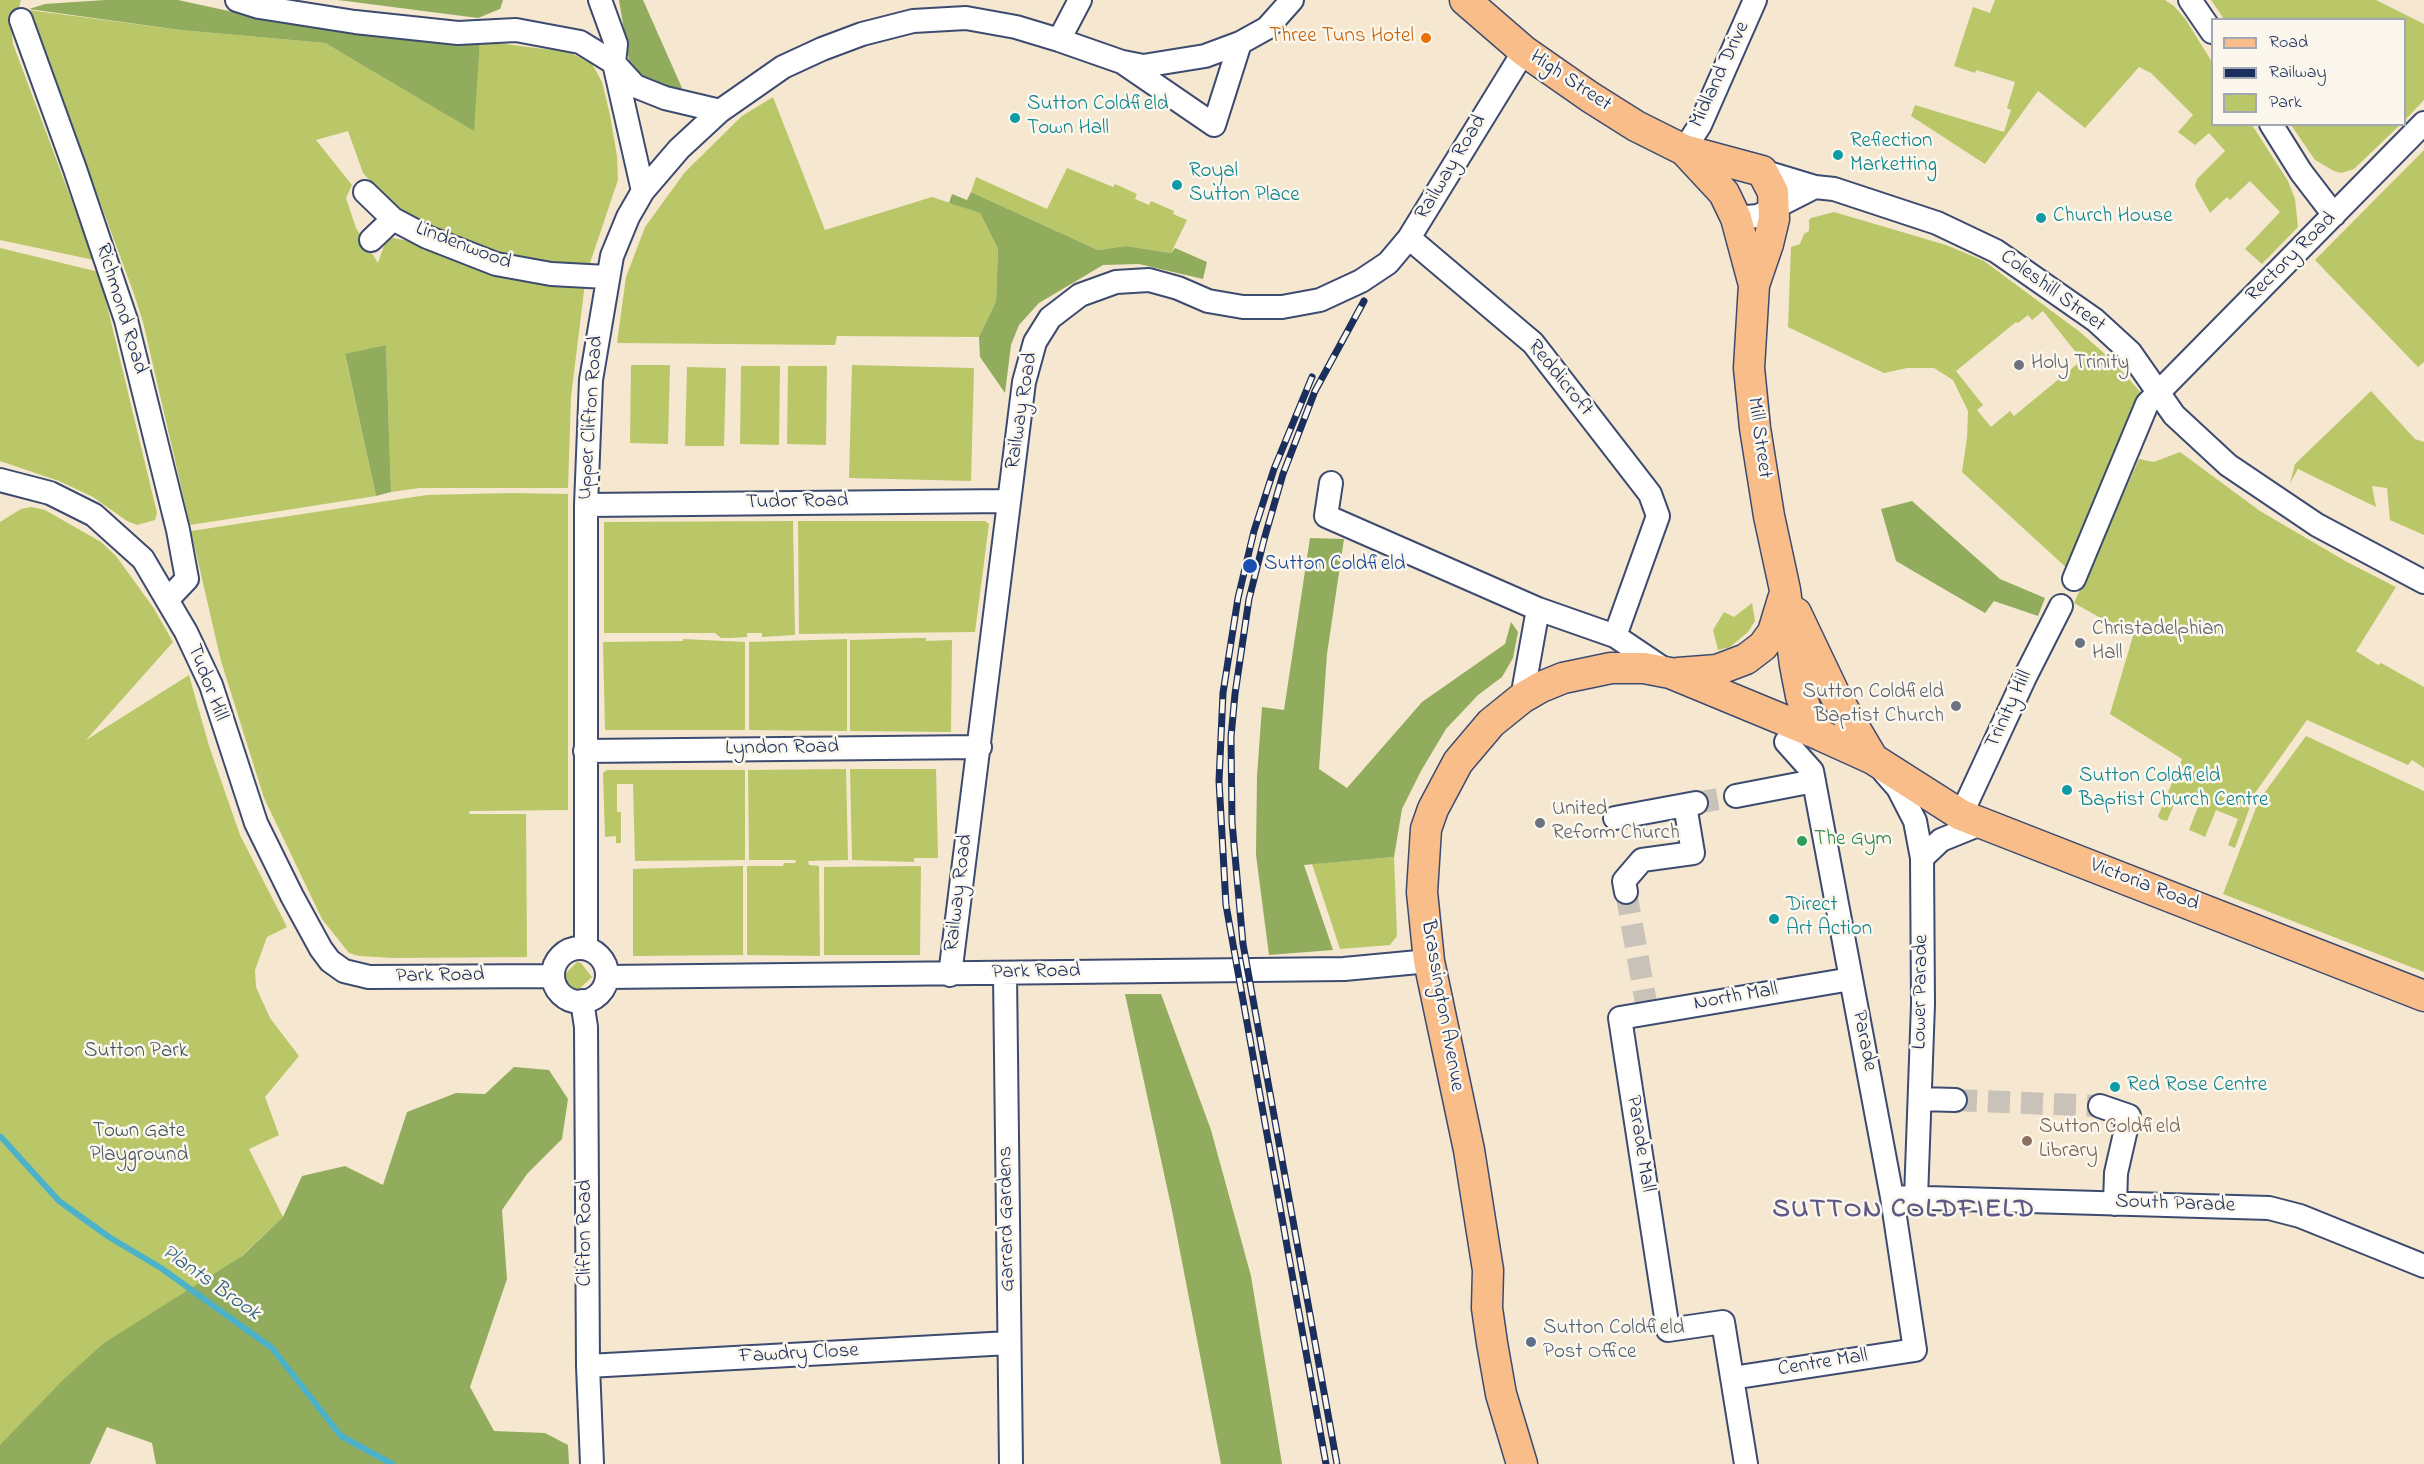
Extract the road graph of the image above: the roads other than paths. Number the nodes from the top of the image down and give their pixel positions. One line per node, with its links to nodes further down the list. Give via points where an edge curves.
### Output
1 (237, 0): 14 (street, via 355,22 458,33 516,30 580,42)
2 (600, 0): 14 (street, via 616,44)
3 (1080, 0): 10 (street)
4 (1292, 0): 11 (street, via 1267,28)
5 (1465, 0): 12 (main road, High Street)
6 (1755, 0): 18 (street, Midland Drive, via 1700,125)
7 (2190, 0): 9 (street)
8 (21, 20): 39 (street, Richmond Road, via 126,320 187,579)
9 (2211, 31)
10 (1059, 40): 13 (street, Upper Clifton Road); 15 (street, Upper Clifton Road, via 966,18 913,21 822,49 783,68)
11 (1240, 43): 13 (street, via 1168,64 1143,66); 13 (street, via 1224,129)
12 (1524, 51): 18 (main road, High Street, via 1636,126); 27 (street, Railway Road)
13 (1122, 62)
14 (614, 63): 15 (street, via 635,86 665,98); 21 (street)
15 (720, 111): 21 (street, Upper Clifton Road, via 679,149)
16 (2424, 123): 25 (street, Rectory Road)
17 (2272, 126): 25 (street)
18 (1684, 150): 19 (main road, High Street); 23 (main road, High Street)
19 (1756, 169): 20 (street, High Street); 23 (street, via 1733,179); 24 (main road, via 1773,192)
20 (1815, 187): 24 (street); 31 (street, Coleshill Street, via 1834,189 1937,223 1996,251 2096,320 2130,352)
21 (643, 191): 29 (street, Upper Clifton Road, via 628,217)
22 (365, 192): 26 (street, Lindenwood)
23 (1730, 206): 24 (street, via 1758,216); 30 (main road, Mill Street)
24 (1775, 208): 30 (main road, Mill Street)
25 (2334, 215): 31 (street, Rectory Road)
26 (393, 219): 28 (street, Lindenwood); 29 (street, Lindenwood, via 496,264 551,274)
27 (1409, 238): 34 (street, Railway Road, via 1388,263 1361,281 1320,300 1282,307 1243,307 1208,301 1149,280 1116,282 1080,295 1050,318 1035,342 1024,382); 42 (street, Reddicroft, via 1533,343 1650,494 1658,516)
28 (371, 240)
29 (607, 277): 35 (street, Upper Clifton Road, via 591,380)
30 (1754, 285): 38 (main road, Mill Street, via 1749,368 1755,428)
31 (2159, 391): 36 (street, via 2147,404); 37 (street, Coleshill Street, via 2175,415 2228,465 2317,525)
32 (0, 480): 39 (street, Tudor Hill, via 50,493 94,515 143,559)
33 (1331, 483): 41 (street, via 1326,516)
34 (1009, 501): 35 (street, Tudor Road); 47 (street, Railway Road)
35 (586, 505): 48 (street, Upper Clifton Road)
36 (2074, 579)
37 (2424, 582)
38 (1785, 590): 43 (main road, Mill Street, via 1773,632 1746,659 1718,670); 45 (main road, Mill Street, via 1801,696); 49 (main road, Mill Street, via 1835,695)
39 (168, 599): 57 (street, Tudor Hill, via 212,685 256,823)
40 (2061, 606): 53 (street, Trinity Hill, via 2025,677)
41 (1538, 609): 42 (street); 44 (street)
42 (1615, 636): 43 (street)
43 (1670, 673): 44 (main road, Brassington Avenue, via 1611,668 1563,678); 45 (main road, Brassington Avenue)
44 (1522, 698): 58 (main road, Brassington Avenue, via 1491,723 1458,762 1433,809 1426,829 1422,892)
45 (1820, 735): 49 (main road, Brassington Avenue)
46 (1786, 742): 50 (street, Parade, via 1812,771)
47 (980, 747): 48 (street, Lyndon Road); 60 (street, Railway Road)
48 (585, 751): 56 (street, Upper Clifton Road)
49 (1873, 759): 53 (main road, Victoria Road); 54 (street, Lower Parade, via 1898,788 1915,821)
50 (1814, 781): 51 (street); 63 (street, Parade)
51 (1736, 796)
52 (1616, 818): 55 (street, via 1691,804 1693,853 1642,860 1624,881)
53 (1972, 819): 54 (street); 64 (main road, Victoria Road)
54 (1922, 858): 67 (street, Lower Parade)
55 (1626, 892)
56 (586, 948): 61 (street, via 562,955); 62 (street, via 603,961)
57 (330, 961): 61 (street, Park Road, via 344,971 369,977)
58 (1429, 961): 59 (street, Park Road, via 1344,969); 80 (main road, Brassington Avenue, via 1471,1162 1488,1270 1487,1308 1501,1394)
59 (1005, 974): 60 (street, Park Road); 74 (street, Garrard Gardens)
60 (950, 975): 62 (street, Park Road)
61 (553, 976): 65 (street, via 556,988 564,996)
62 (606, 977): 65 (street, via 599,994)
63 (1851, 979): 66 (street, North Mall); 70 (street, Parade)
64 (2424, 996)
65 (582, 1001): 76 (street, Clifton Road, via 586,1027)
66 (1620, 1018): 77 (street, Parade Mall, via 1668,1330 1724,1322)
67 (1920, 1100): 68 (street); 71 (street, Lower Parade)
68 (1955, 1100)
69 (2100, 1106): 72 (street, via 2129,1116 2116,1173)
70 (1892, 1197): 71 (street, South Parade); 75 (street, Parade)
71 (1916, 1198): 72 (street, South Parade)
72 (2115, 1204): 73 (street, South Parade, via 2269,1208 2300,1216)
73 (2424, 1266)
74 (1009, 1343): 76 (street, Fawdry Close); 79 (street, Garrard Gardens)
75 (1915, 1350): 77 (street, Centre Mall)
76 (588, 1366): 78 (street, Clifton Road)
77 (1732, 1378): 81 (street)
78 (592, 1464)
79 (1011, 1464)
80 (1522, 1464)
81 (1746, 1464)

